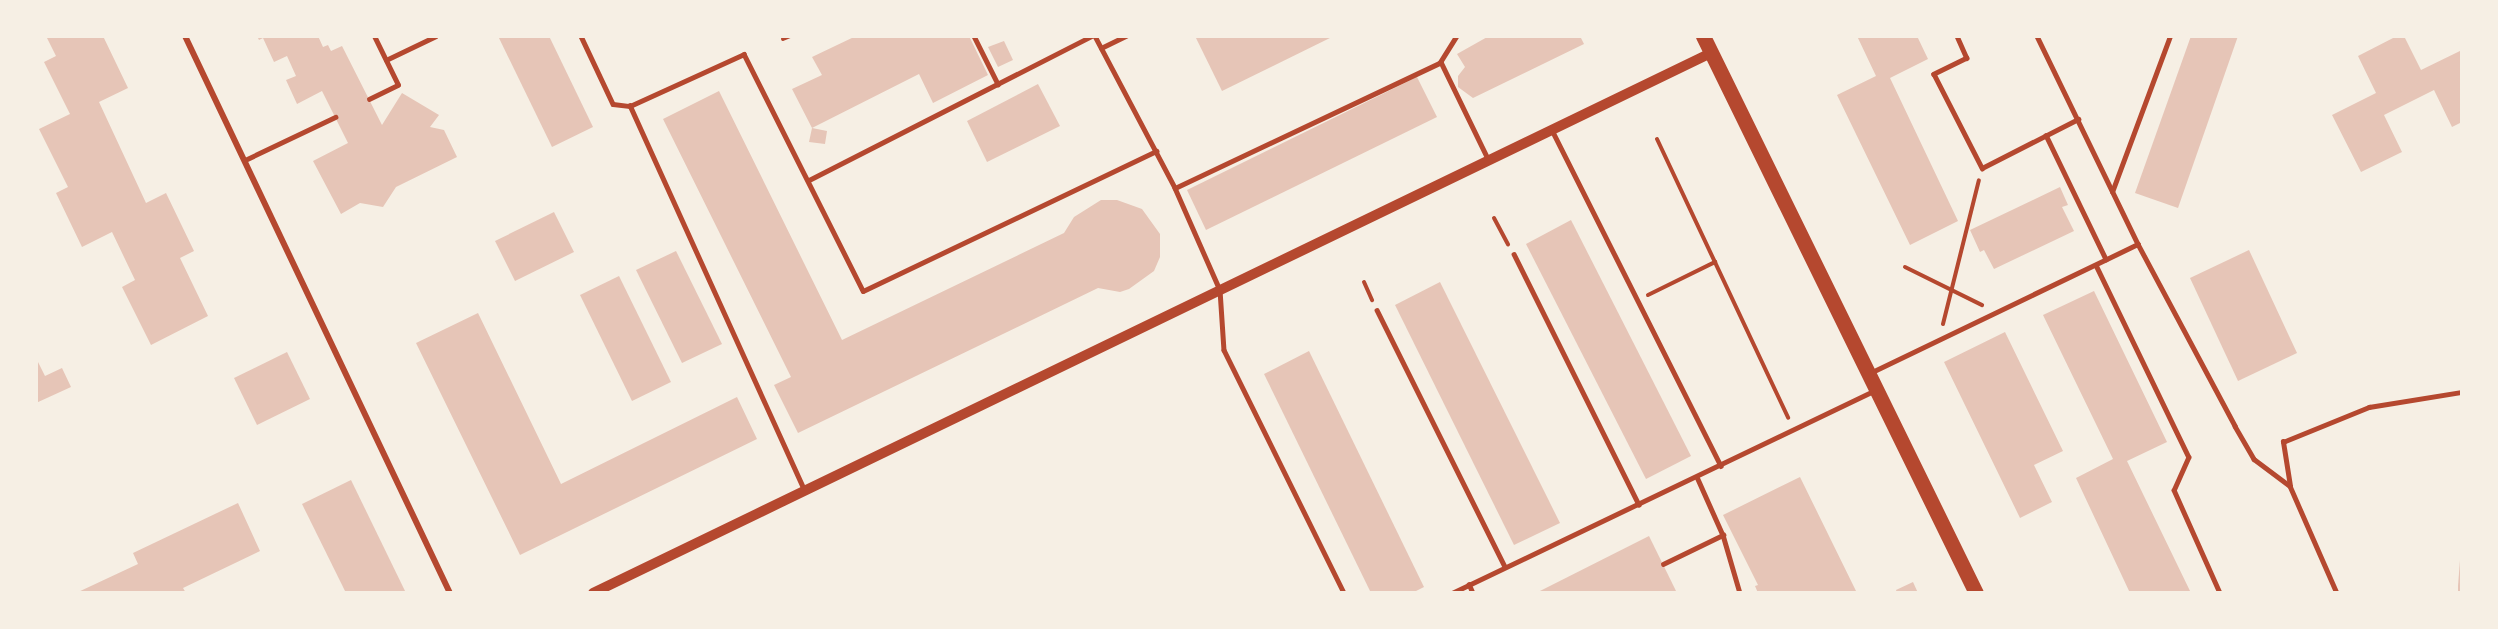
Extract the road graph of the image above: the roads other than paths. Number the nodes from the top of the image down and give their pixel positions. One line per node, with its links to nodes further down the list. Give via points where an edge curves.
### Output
1 (185, 36): 25 (street)
2 (374, 36): 15 (lane)
3 (436, 36): 15 (lane)
4 (581, 36): 19 (lane, via 613,104)
5 (974, 36): 17 (lane)
6 (1094, 36): 13 (lane); 17 (lane)
7 (1126, 36): 13 (lane)
8 (1457, 36): 16 (lane)
9 (1702, 36): 14 (main road)
10 (1957, 36): 23 (lane, via 1967,58 1934,74 1982,168)
11 (2037, 36): 21 (lane)
12 (2170, 36): 29 (lane)
13 (1101, 48): 24 (lane)
14 (1711, 53): 22 (street); 36 (main road)
15 (386, 60): 18 (lane, via 398,85)
16 (1441, 62): 26 (lane); 28 (lane)
17 (998, 84): 27 (lane)
18 (369, 99)
19 (630, 106): 27 (lane, via 744,54); 42 (lane)
20 (335, 117): 25 (lane)
21 (2078, 119): 23 (lane); 29 (lane)
22 (1552, 130): 26 (street); 39 (lane)
23 (2046, 135): 32 (lane)
24 (1156, 151): 27 (lane, via 863,291); 28 (lane)
25 (245, 160): 48 (street)
26 (1489, 160): 34 (street)
27 (809, 180)
28 (1175, 188): 34 (lane)
29 (2112, 192): 30 (lane)
30 (2138, 244): 32 (lane); 41 (lane, via 2254,459)
31 (1514, 254): 43 (lane)
32 (2106, 260): 33 (lane)
33 (2096, 264): 36 (lane); 55 (lane, via 2190,457 2174,489)
34 (1220, 290): 42 (street); 50 (lane, via 1224,350)
35 (1377, 310): 46 (lane)
36 (1870, 373): 37 (main road)
37 (1877, 389): 39 (lane); 54 (main road)
38 (2462, 392): 41 (lane, via 2369,407 2283,442)
39 (1721, 466): 40 (lane)
40 (1697, 477): 43 (lane); 44 (lane)
41 (2290, 486): 56 (lane)
42 (804, 491): 49 (street)
43 (1639, 505): 46 (lane)
44 (1723, 535): 45 (lane); 53 (lane)
45 (1663, 564)
46 (1505, 567): 47 (lane)
47 (1469, 584): 51 (lane); 52 (lane)
48 (450, 593)
49 (593, 593)
50 (1344, 593)
51 (1452, 593)
52 (1473, 593)
53 (1740, 593)
54 (1976, 593)
55 (2220, 593)
56 (2337, 593)

